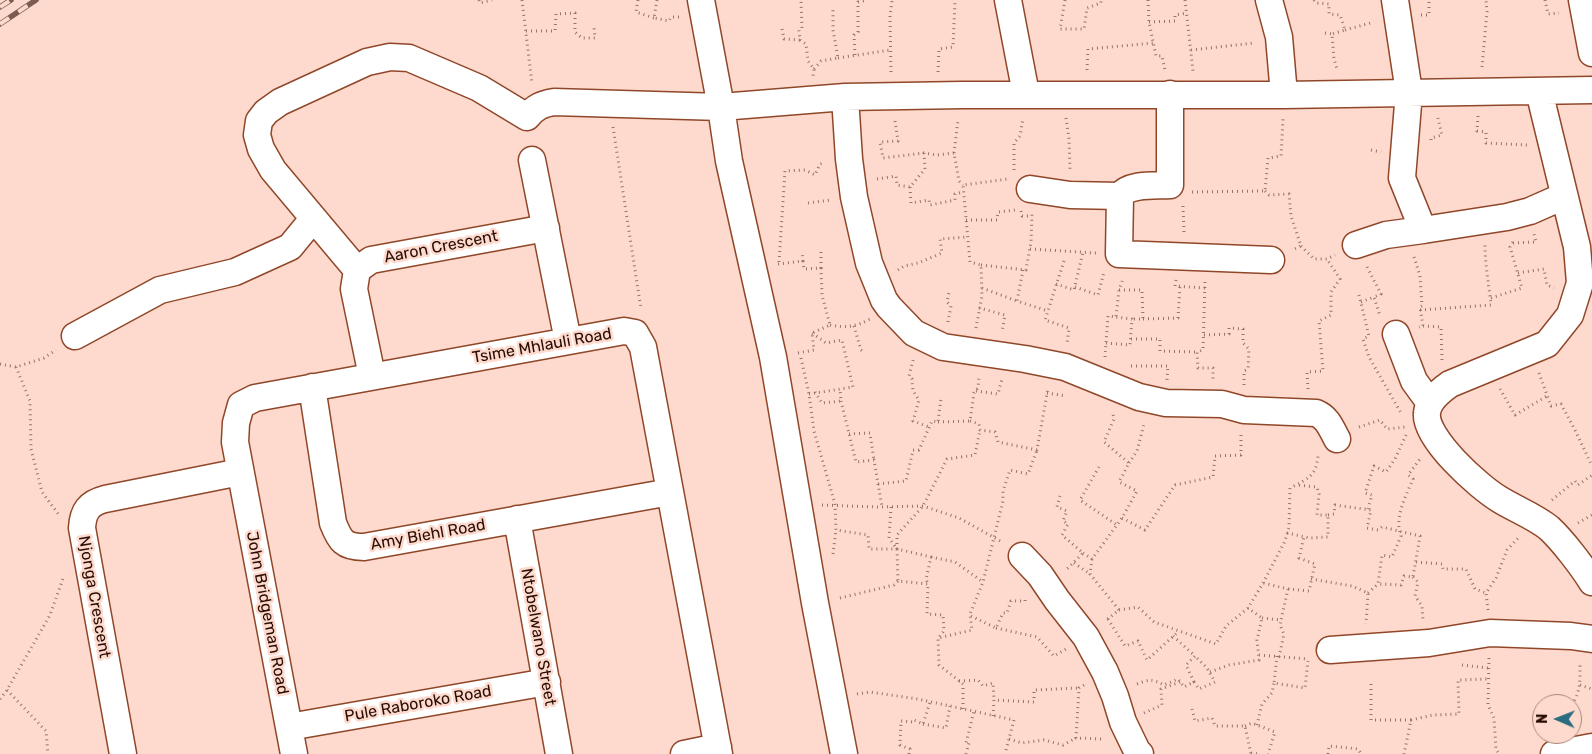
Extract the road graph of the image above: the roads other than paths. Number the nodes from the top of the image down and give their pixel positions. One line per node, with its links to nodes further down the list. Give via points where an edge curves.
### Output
1 (1008, 0): 10 (street)
2 (1269, 0): 13 (street, via 1279,37)
3 (1395, 0): 9 (street)
4 (1582, 0): 6 (street)
5 (703, 9): 14 (street)
6 (1592, 53)
7 (1592, 90): 8 (street)
8 (1539, 91): 9 (street); 18 (street)
9 (1409, 92): 13 (street, via 1337,94); 21 (street, via 1402,178)
10 (1026, 94): 11 (street); 12 (street)
11 (1170, 94): 13 (street); 17 (street, via 1173,189 1131,188)
12 (846, 97): 14 (street); 31 (street, via 854,202 869,263 889,308 914,333 943,347 1057,365 1139,397 1166,403 1309,412 1323,416)
13 (1284, 104)
14 (721, 107): 19 (street, via 554,102 543,104 531,112 409,58 390,57 366,62 280,102 259,121 261,149 273,170); 48 (street, via 773,357)
15 (532, 160): 20 (street)
16 (1030, 189): 17 (street, via 1070,195)
17 (1120, 196): 23 (street, via 1113,254)
18 (1564, 196): 21 (street, via 1508,217); 30 (street, via 1577,247 1580,284 1570,315 1547,344 1450,384)
19 (313, 219): 24 (street); 26 (street, via 290,246 235,272 160,290)
20 (546, 228): 24 (street, Aaron Crescent, via 371,260); 27 (street)
21 (1416, 231): 22 (street, via 1386,235)
22 (1356, 245)
23 (1272, 260)
24 (357, 270): 28 (street, via 354,289)
25 (1396, 334): 30 (street, via 1414,382)
26 (75, 336)
27 (568, 341): 28 (street, Tsime Mhlauli Road); 33 (street, Tsime Mhlauli Road, via 624,331 635,334 643,347)
28 (372, 376): 29 (street, Tsime Mhlauli Road)
29 (312, 388): 32 (street, Tsime Mhlauli Road, via 255,398 241,405 235,442); 34 (street, Amy Biehl Road, via 333,522 342,541 351,547)
30 (1430, 403): 36 (street, via 1426,418 1434,438 1458,464 1498,498 1549,529)
31 (1337, 439)
32 (240, 472): 40 (street, John Bridgeman Road); 44 (street, Njonga Crescent, via 96,501 82,518)
33 (670, 492): 34 (street, Amy Biehl Road); 43 (street, Tsime Mhlauli Road)
34 (517, 519): 39 (street, Ntobelwano Street)
35 (1022, 556): 41 (street, via 1086,637)
36 (1592, 582)
37 (1588, 639): 38 (street, via 1490,634)
38 (1319, 655)
39 (546, 682): 40 (street, Pule Raboroko Road); 46 (street, Ntobelwano Street)
40 (289, 726): 45 (street, John Bridgeman Road)
41 (1132, 740)
42 (1592, 747): 49 (street)
43 (719, 751): 47 (street)
44 (123, 754)
45 (294, 754)
46 (559, 754)
47 (684, 754)
48 (844, 754)
49 (1554, 754)

